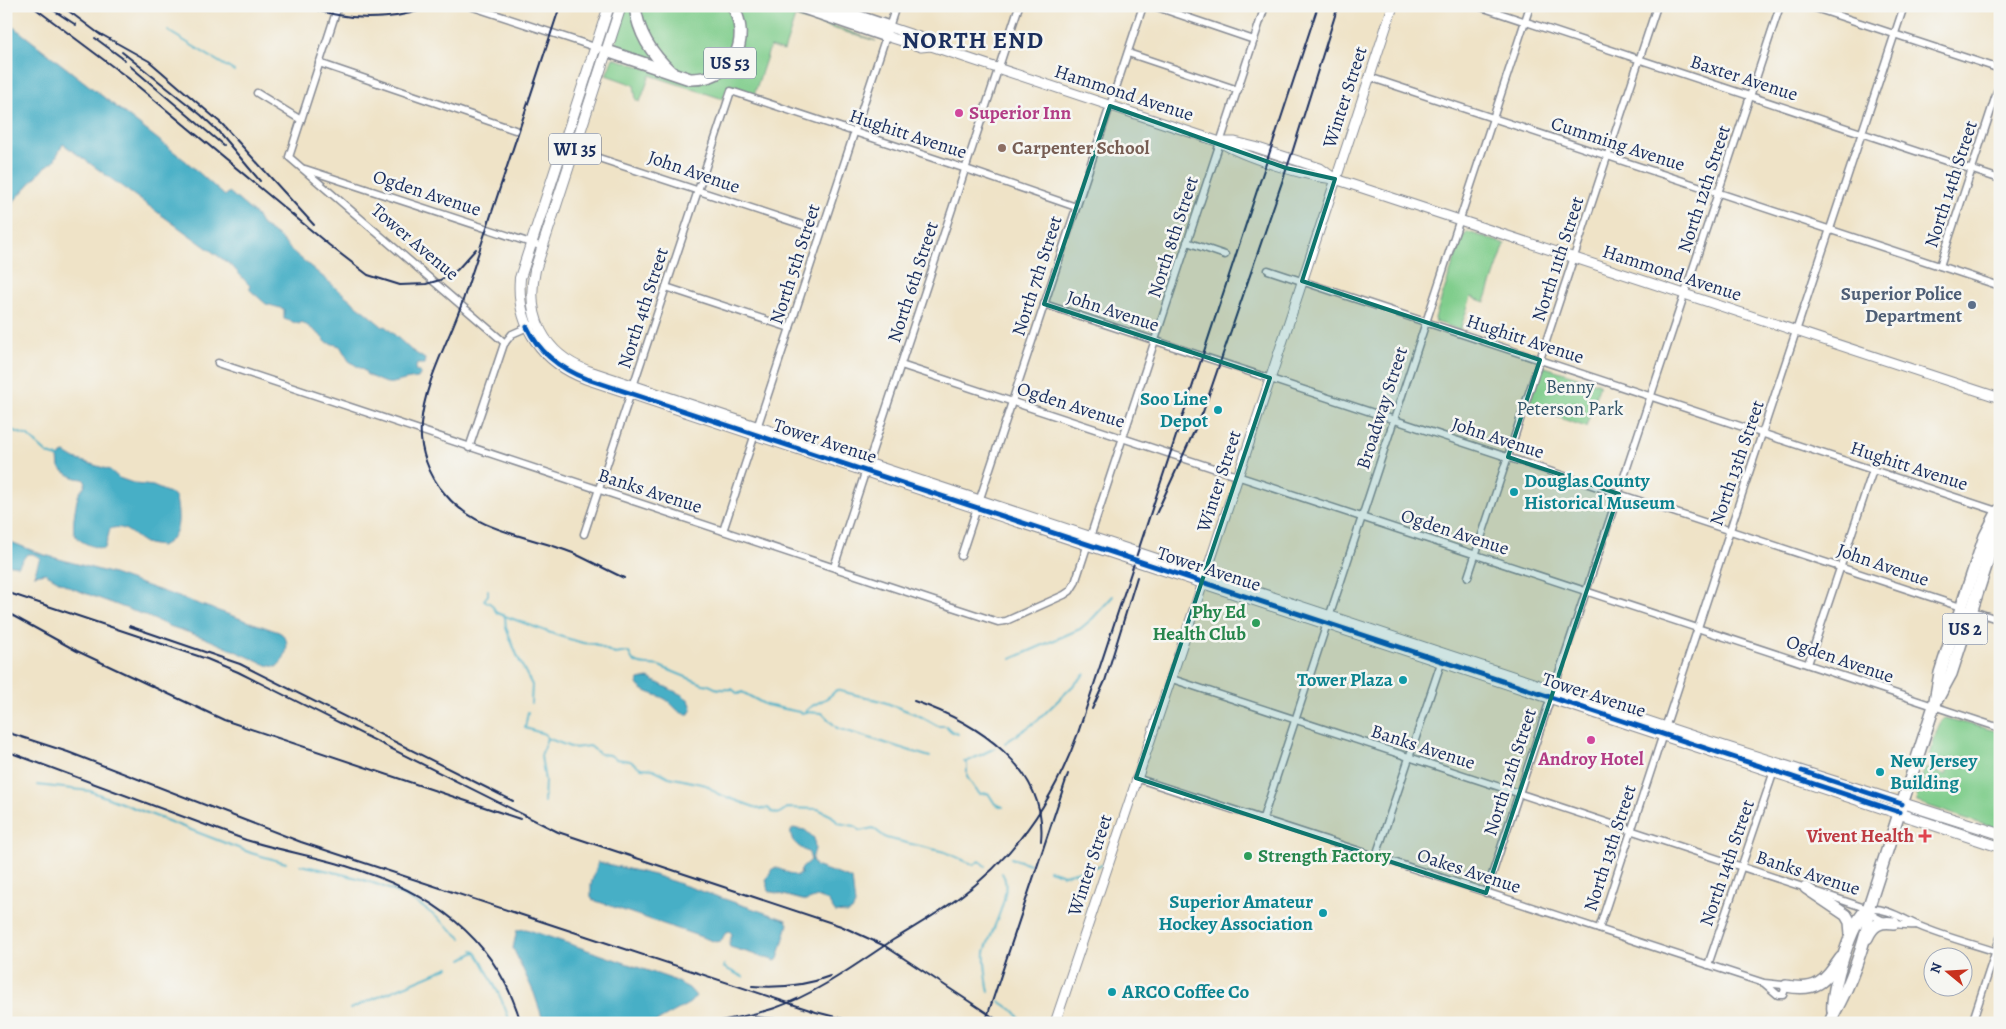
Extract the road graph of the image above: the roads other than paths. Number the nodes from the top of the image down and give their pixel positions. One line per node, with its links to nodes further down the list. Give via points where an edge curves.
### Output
1 (338, 6): 29 (street)
2 (470, 6): 25 (street)
3 (609, 6): 25 (main road, WI 35)
4 (621, 6): 26 (main road, WI 35)
5 (635, 6): 32 (highway, via 639,28 646,42)
6 (734, 6): 32 (highway, US 53, via 741,37 728,66 699,79)
7 (798, 6): 22 (highway)
8 (827, 6): 22 (highway)
9 (896, 6): 22 (street, North 5th Street)
10 (1019, 6): 30 (street, North 6th Street)
11 (1143, 6): 27 (street, North 7th Street)
12 (1154, 6): 24 (street)
13 (1265, 6): 24 (street, North 8th Street)
14 (1393, 6): 33 (street, Winter Street)
15 (1478, 6): 21 (street, Baxter Avenue)
16 (1530, 6): 21 (street, Broadway Street)
17 (1657, 6): 28 (street, North 11th Street)
18 (1780, 6): 38 (street, North 12th Street)
19 (1809, 6): 23 (street)
20 (1904, 6): 23 (street, North 13th Street)
21 (1525, 22): 28 (street, Baxter Avenue); 40 (street, Broadway Street)
22 (888, 31): 30 (street, Hammond Avenue, via 925,39 931,46); 43 (street, North 5th Street)
23 (1895, 35): 31 (street); 44 (street, North 13th Street)
24 (1254, 40): 35 (street, North 8th Street)
25 (595, 47): 26 (street); 46 (main road, WI 35)
26 (607, 51): 32 (highway); 47 (main road, WI 35)
27 (1128, 53): 35 (street); 39 (street, North 7th Street)
28 (1639, 60): 38 (street, Baxter Avenue); 48 (street, North 11th Street)
29 (319, 63): 41 (street); 42 (street)
30 (999, 69): 39 (street, Hammond Avenue); 50 (street, North 6th Street)
31 (2000, 69)
32 (674, 74)
33 (1369, 77): 40 (street, Cumming Avenue); 52 (street, Winter Street)
34 (2000, 83): 51 (street, North 14th Street)
35 (1238, 90): 45 (street, North 8th Street)
36 (730, 92): 43 (street, Hughitt Avenue); 54 (street, North 4th Street)
37 (258, 93): 41 (street)
38 (1750, 96): 44 (street, Baxter Avenue); 55 (street, North 12th Street)
39 (1110, 106): 45 (street, Hammond Avenue); 56 (street, North 7th Street)
40 (1492, 119): 48 (street, Cumming Avenue); 57 (street, Broadway Street)
41 (301, 120): 49 (street, Tower Avenue, via 289,157)
42 (516, 130)
43 (854, 132): 50 (street, Hughitt Avenue); 59 (street, North 5th Street)
44 (1862, 133): 51 (street, Baxter Avenue); 58 (street, North 13th Street)
45 (1220, 142): 52 (street, Hammond Avenue, via 1255,147 1320,168); 60 (street, North 8th Street)
46 (560, 145): 47 (street, John Avenue); 61 (main road, WI 35)
47 (575, 150): 54 (street, John Avenue); 62 (main road, WI 35)
48 (1608, 157): 55 (street, Cumming Avenue); 64 (street, North 11th Street)
49 (302, 168): 61 (street, Ogden Avenue); 78 (street, Tower Avenue)
50 (966, 169): 56 (street, Hughitt Avenue); 81 (street, North 6th Street)
51 (1972, 169): 53 (street, Baxter Avenue); 65 (street, North 14th Street)
52 (1335, 179): 57 (street, Hammond Avenue); 67 (street, Winter Street)
53 (2000, 179)
54 (698, 189): 59 (street, John Avenue); 69 (street, North 4th Street)
55 (1718, 194): 58 (street, Cumming Avenue); 70 (street, North 12th Street)
56 (1076, 207): 71 (street, North 7th Street)
57 (1460, 220): 64 (street, Hammond Avenue); 72 (street, Broadway Street)
58 (1830, 230): 65 (street, Cumming Avenue); 76 (street, North 13th Street)
59 (821, 231): 75 (street, North 5th Street)
60 (1187, 242): 63 (street); 77 (street, North 8th Street)
61 (530, 243): 62 (street, Ogden Avenue); 74 (main road, WI 35, via 519,286)
62 (543, 247): 73 (main road, WI 35, via 533,284)
63 (1225, 255)
64 (1574, 258): 70 (street, Hammond Avenue); 79 (street, North 11th Street)
65 (1940, 266): 68 (street, Cumming Avenue)
66 (1268, 270): 67 (street, Hughitt Avenue)
67 (1302, 281): 72 (street, Hughitt Avenue); 82 (street, Winter Street)
68 (2000, 286)
69 (666, 287): 75 (street); 83 (street, North 4th Street)
70 (1685, 294): 76 (street, Hammond Avenue); 84 (street, North 12th Street)
71 (1044, 304): 77 (street, John Avenue); 86 (street, North 7th Street)
72 (1426, 322): 79 (street, Hughitt Avenue); 87 (street, Broadway Street)
73 (537, 323): 74 (street); 83 (main road, Tower Avenue / WI 35, via 547,343 569,362)
74 (527, 327): 78 (street, via 512,334); 83 (main road, Tower Avenue / WI 35, via 543,351 562,367 580,376)
75 (790, 328): 88 (street, North 5th Street)
76 (1797, 331): 85 (street, Hammond Avenue); 89 (street, North 13th Street)
77 (1155, 340): 82 (street, John Avenue); 90 (street, North 8th Street)
78 (505, 342): 91 (street)
79 (1540, 360): 84 (street, Hughitt Avenue); 92 (street, North 11th Street)
80 (218, 364): 91 (street, Banks Avenue)
81 (901, 365): 86 (street, Ogden Avenue); 93 (street, North 6th Street)
82 (1270, 378): 87 (street, John Avenue); 95 (street, Winter Street)
83 (632, 389): 88 (main road, Tower Avenue / WI 35); 96 (street, North 4th Street)
84 (1652, 396): 89 (street, Hughitt Avenue); 97 (street, North 12th Street)
85 (2000, 398)
86 (1012, 401): 90 (street, Ogden Avenue); 98 (street, North 7th Street)
87 (1394, 419): 92 (street, John Avenue); 100 (street, Broadway Street)
88 (756, 431): 93 (main road, Tower Avenue / WI 35); 102 (street, North 5th Street)
89 (1762, 433): 94 (street, Hughitt Avenue); 101 (street, North 13th Street)
90 (1122, 438): 95 (street, Ogden Avenue); 104 (street, North 8th Street)
91 (470, 448): 96 (street, Banks Avenue)
92 (1508, 457): 97 (street, John Avenue); 105 (street, North 11th Street)
93 (867, 467): 98 (main road, Tower Avenue / WI 35); 108 (street, North 6th Street)
94 (1872, 470): 99 (street, Hughitt Avenue); 107 (street)
95 (1238, 476): 100 (street, Ogden Avenue); 110 (street, Winter Street)
96 (598, 490): 102 (street, Banks Avenue); 103 (street, North 4th Street)
97 (1619, 494): 101 (street, John Avenue); 112 (street, North 12th Street)
98 (978, 503): 104 (main road, Tower Avenue / WI 35); 106 (street, North 7th Street)
99 (1999, 510): 113 (highway, US 2, via 1988,558)
100 (1362, 517): 105 (street, Ogden Avenue); 114 (street, Broadway Street)
101 (1729, 530): 107 (street, John Avenue); 116 (street, North 13th Street)
102 (723, 531): 108 (street, Banks Avenue)
103 (584, 534)
104 (1089, 540): 110 (main road, Tower Avenue / WI 35); 111 (street, North 8th Street)
105 (1476, 554): 109 (street, North 11th Street); 112 (street, Ogden Avenue)
106 (960, 556)
107 (1840, 566): 113 (street, John Avenue); 118 (street)
108 (834, 567): 111 (street, Banks Avenue, via 998,622 1014,618)
109 (1468, 577)
110 (1204, 579): 114 (main road, Tower Avenue / WI 35); 119 (street, Winter Street)
111 (1070, 591)
112 (1586, 591): 116 (street, Ogden Avenue); 120 (street, North 12th Street)
113 (1966, 609): 115 (street, John Avenue); 121 (highway, US 2, via 1951,674)
114 (1328, 619): 117 (main road, Tower Avenue / WI 35); 122 (street, Broadway Street)
115 (2000, 620)
116 (1698, 628): 118 (street, Ogden Avenue); 124 (street, North 13th Street)
117 (1443, 657): 120 (main road, Tower Avenue / WI 35); 125 (street)
118 (1808, 664): 121 (street, Ogden Avenue)
119 (1169, 678): 122 (street, Banks Avenue); 128 (street, Winter Street)
120 (1551, 693): 124 (main road, Tower Avenue / WI 35); 129 (street, North 12th Street)
121 (1934, 706): 123 (street, Ogden Avenue); 130 (highway, US 2)
122 (1295, 720): 125 (street, Banks Avenue); 131 (street, Broadway Street)
123 (2000, 728)
124 (1665, 730): 126 (main road, Tower Avenue / WI 35); 127 (main road, Tower Avenue / WI 35); 132 (street, North 13th Street)
125 (1409, 758): 129 (street, Banks Avenue); 135 (street)
126 (1774, 771): 127 (main road, via 1778,768); 130 (main road, Tower Avenue / WI 35); 136 (street, North 14th Street)
127 (1809, 774): 130 (main road, Tower Avenue / WI 35)
128 (1136, 778): 131 (street, Oakes Avenue); 152 (street, Winter Street)
129 (1519, 794): 132 (street, Banks Avenue); 138 (street, North 12th Street)
130 (1900, 808): 133 (main road, Tower Avenue / WI 35); 134 (main road, Tower Avenue / WI 35); 139 (highway, US 2)
131 (1262, 818): 135 (street, Oakes Avenue)
132 (1632, 832): 136 (street, Banks Avenue); 142 (street, North 13th Street)
133 (2000, 834)
134 (2000, 847)
135 (1376, 856): 138 (street, Oakes Avenue)
136 (1741, 868): 137 (street, Banks Avenue); 147 (street, North 14th Street)
137 (1806, 888): 139 (street, Banks Avenue); 143 (highway, via 1846,915)
138 (1486, 893): 142 (street, Oakes Avenue)
139 (1868, 909): 140 (street, Banks Avenue, via 1875,916); 141 (street, Banks Avenue, via 1899,916); 143 (highway, US 2, via 1859,916); 148 (highway, US 2, via 1867,927)
140 (1894, 923): 141 (street, Banks Avenue); 148 (highway, via 1881,922 1871,930)
141 (1918, 925): 145 (street, Banks Avenue)
142 (1599, 929): 147 (street, Oakes Avenue)
143 (1851, 935): 146 (highway, US 2)
144 (2000, 938): 145 (street)
145 (1998, 952): 153 (street)
146 (1845, 953): 150 (highway, via 1830,973 1814,986 1802,989); 151 (highway, US 2, via 1833,997)
147 (1708, 965): 149 (street, Oakes Avenue)
148 (1849, 981): 151 (highway, US 2)
149 (1764, 983): 150 (street, Oakes Avenue); 150 (street, Oakes Avenue, via 1779,996 1784,994)
150 (1786, 986)
151 (1832, 1017)
152 (1054, 1023)
153 (1972, 1023)

